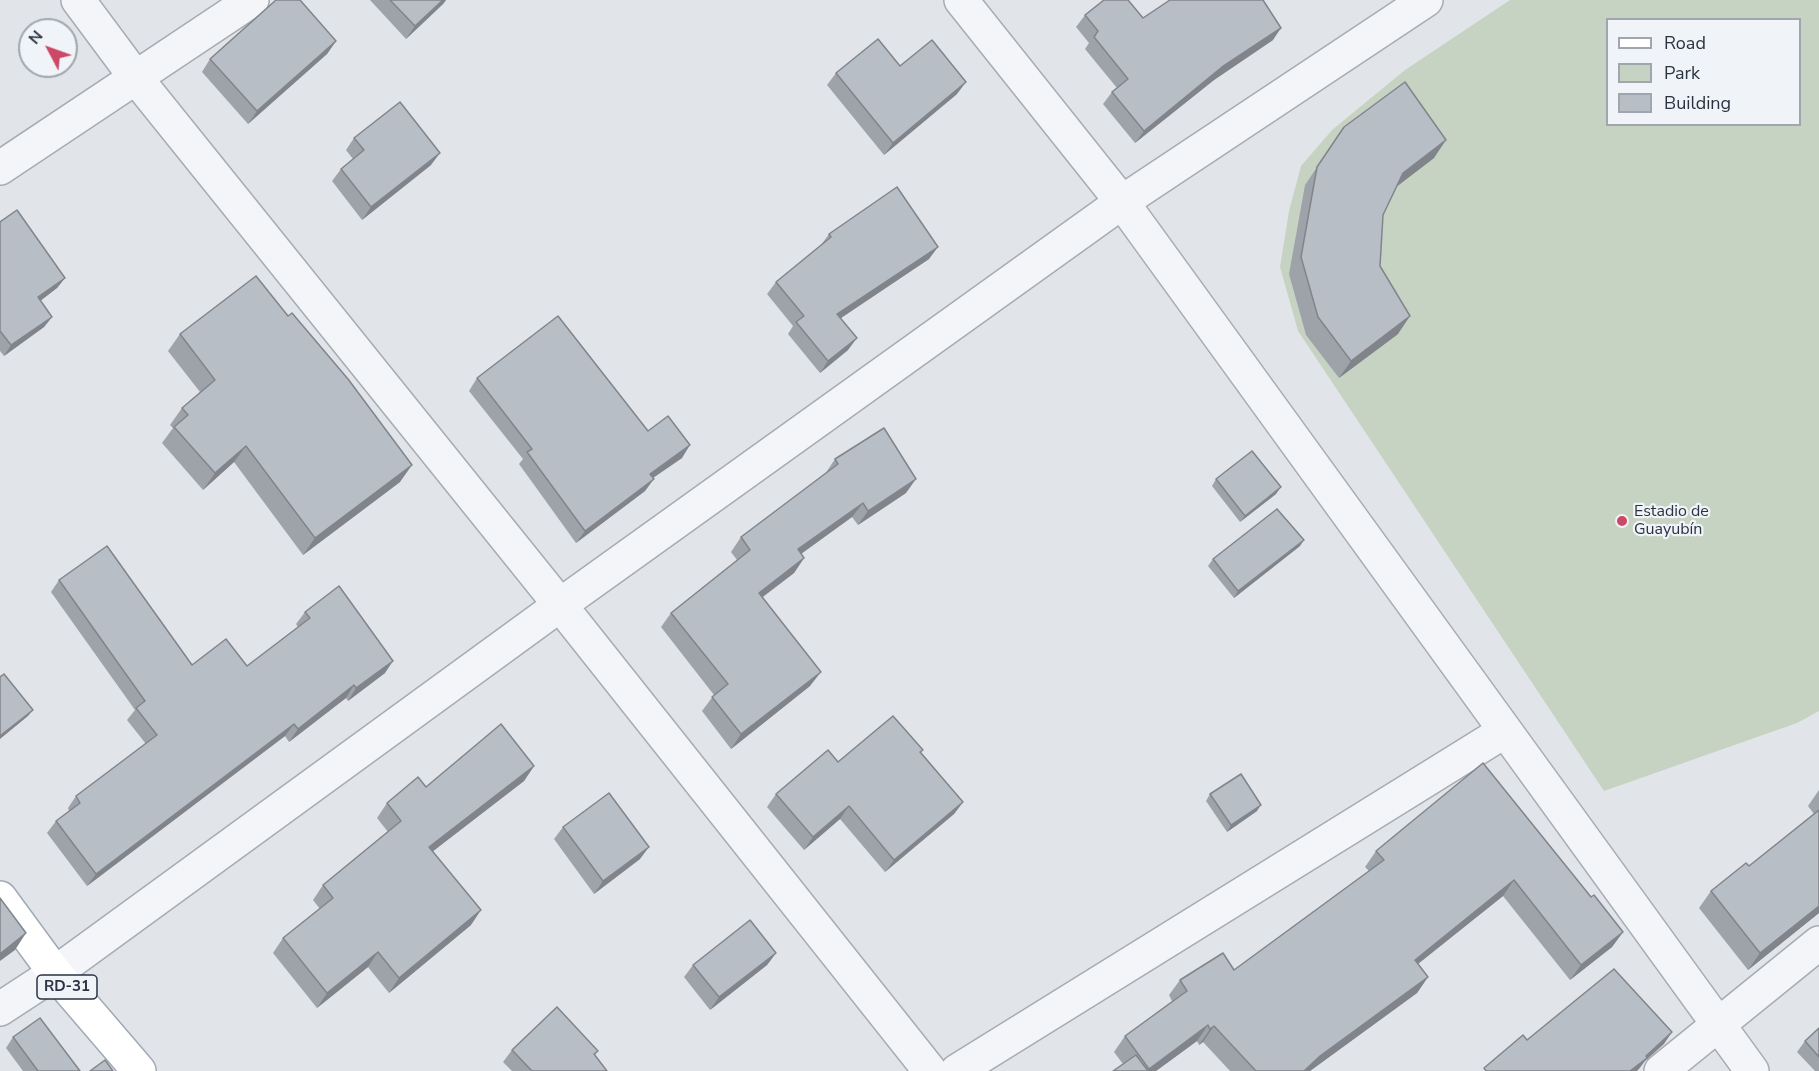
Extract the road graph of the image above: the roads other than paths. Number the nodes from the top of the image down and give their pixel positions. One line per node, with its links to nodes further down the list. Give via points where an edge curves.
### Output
1 (78, 0): 5 (street)
2 (252, 0): 5 (street)
3 (961, 0): 7 (street)
4 (1426, 0): 7 (street)
5 (136, 78): 6 (street); 8 (street)
6 (0, 168)
7 (1122, 202): 8 (street); 9 (street)
8 (560, 605): 12 (street); 16 (street)
9 (1505, 731): 14 (street); 17 (street)
10 (0, 898): 12 (main road, RD-31)
11 (1819, 943): 14 (street)
12 (55, 973): 13 (street); 15 (main road, RD-31)
13 (0, 1009)
14 (1716, 1025): 18 (street); 19 (street)
15 (139, 1071)
16 (930, 1071)
17 (957, 1071)
18 (1661, 1071)
19 (1752, 1071)

